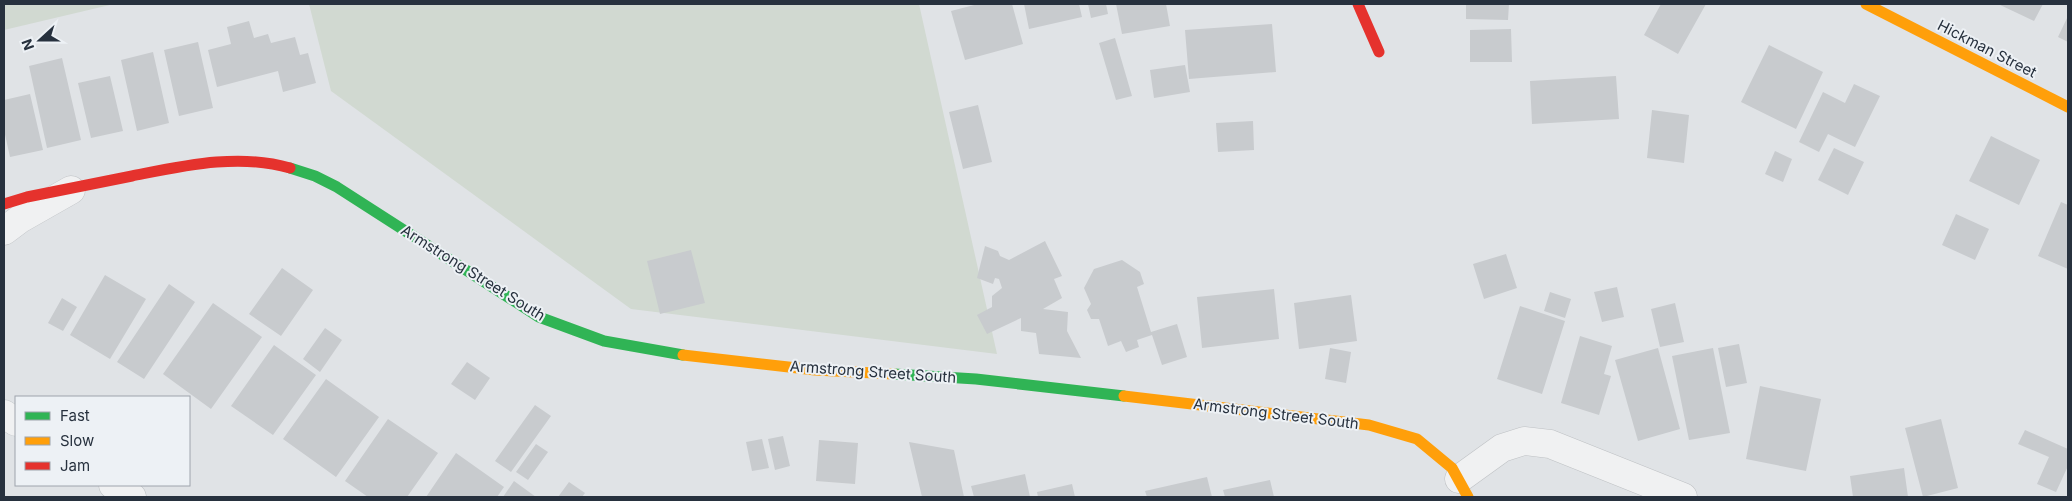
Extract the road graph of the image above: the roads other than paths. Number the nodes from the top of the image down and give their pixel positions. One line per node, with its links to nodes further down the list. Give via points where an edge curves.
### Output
1 (1358, 4): 3 (street)
2 (1866, 4): 4 (street, Hickman Street)
3 (1379, 52)
4 (2068, 108)
5 (72, 190): 6 (street, Armstrong Street South); 7 (street, Armstrong Street South); 11 (street, Armstrong Street South, via 191,164 219,161 275,164 315,176 336,187 539,317 604,341 664,353 815,370 976,379 1368,425 1417,439 1452,468)
6 (4, 204)
7 (4, 231)
8 (4, 414): 9 (street)
9 (15, 421)
10 (115, 486): 12 (street)
11 (1464, 488): 13 (street, Armstrong Street South, via 1502,448 1524,441 1550,444)
12 (132, 497)
13 (1683, 497)

